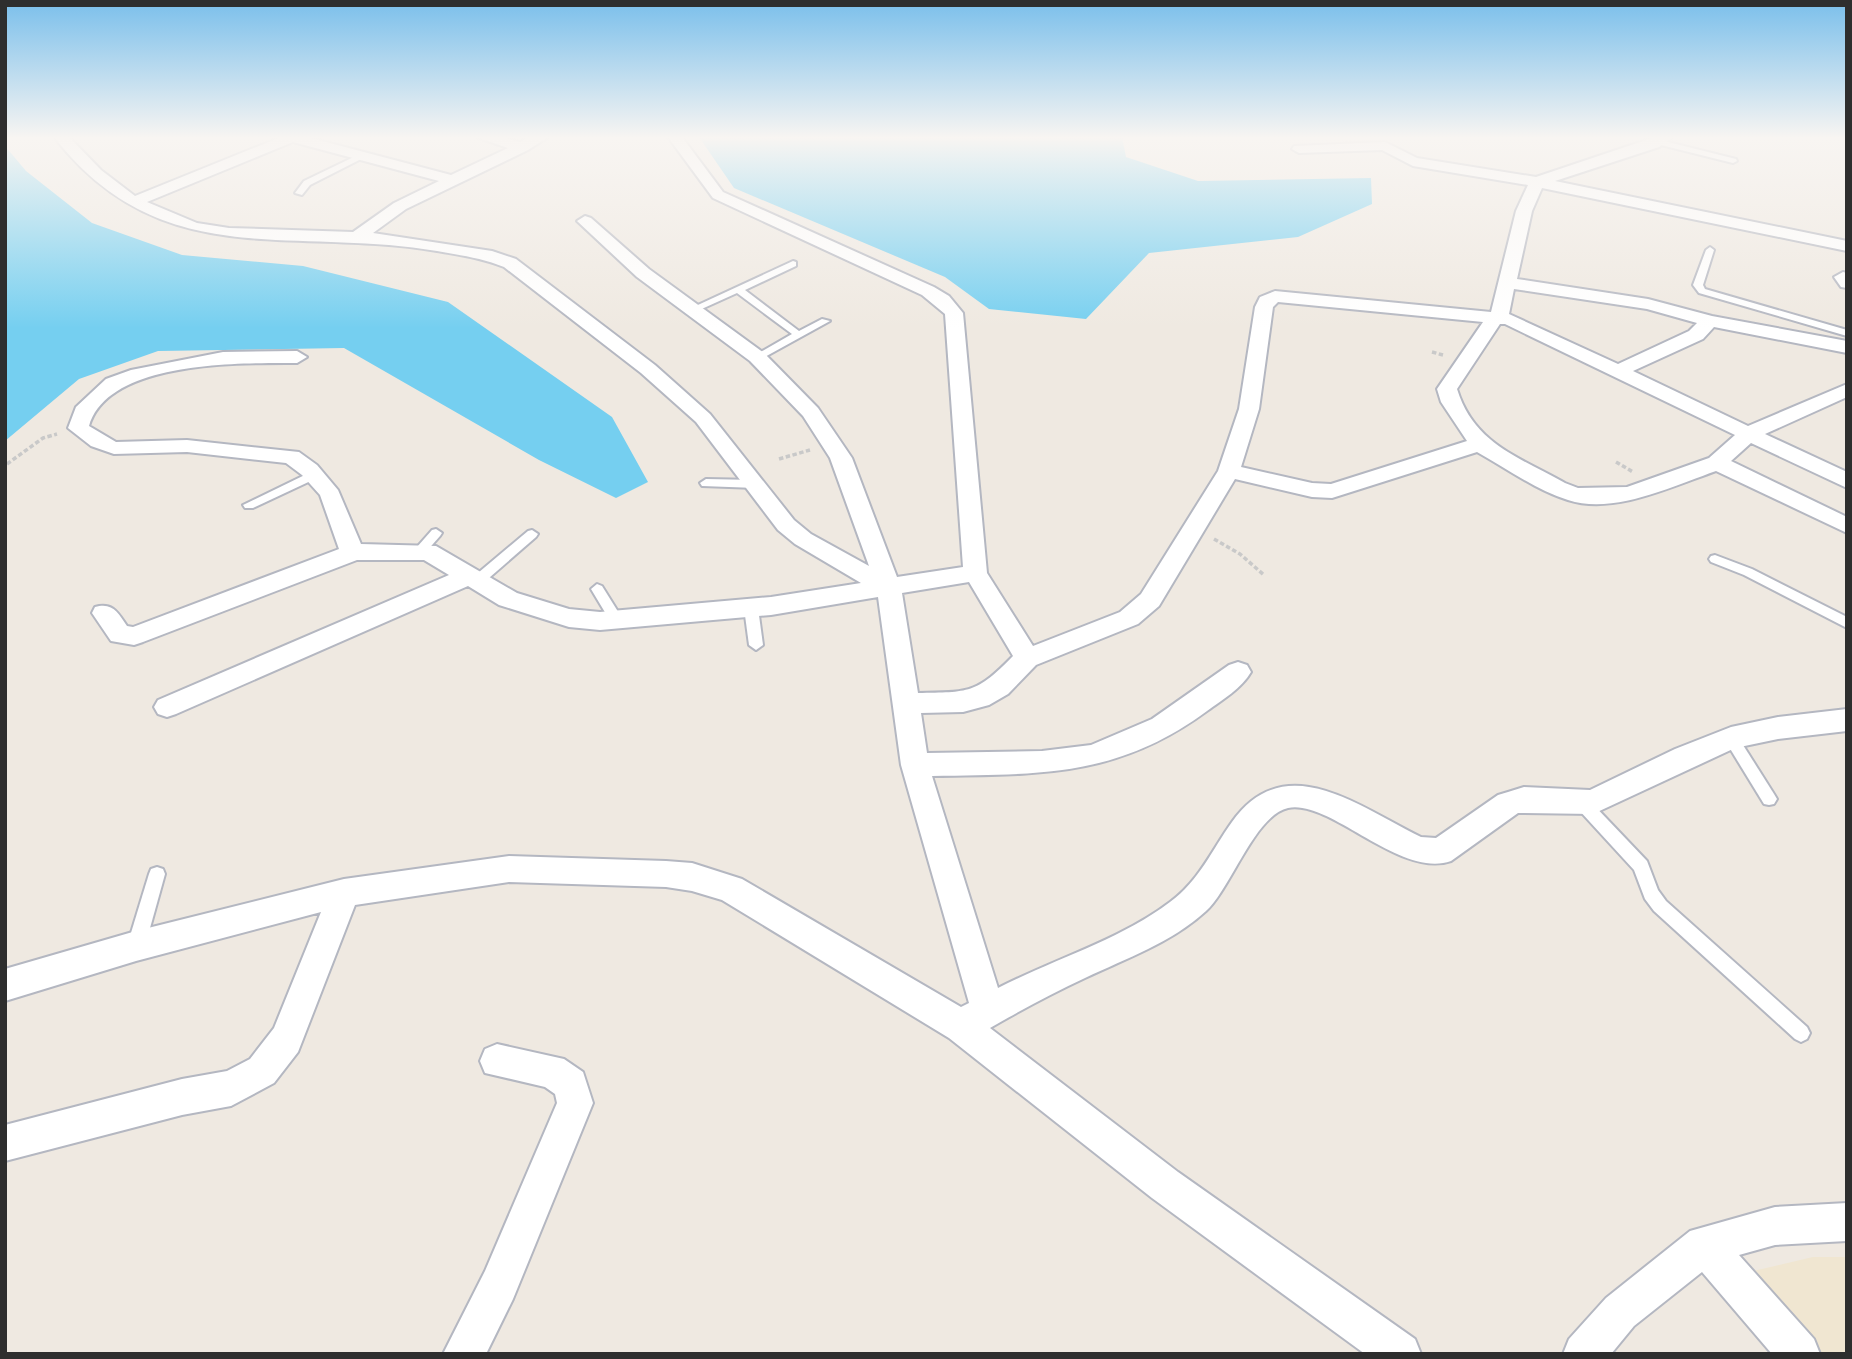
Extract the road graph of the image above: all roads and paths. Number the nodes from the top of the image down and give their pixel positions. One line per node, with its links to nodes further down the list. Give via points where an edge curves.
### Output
1 (138, 200): 6 (street)
2 (412, 200): 8 (street, via 385,214)
3 (730, 200): 43 (street, via 928,291 954,313)
4 (1528, 200): 12 (street)
5 (1626, 200): 9 (street)
6 (134, 202): 8 (street, via 183,227 203,231)
7 (584, 221): 14 (street)
8 (357, 237): 36 (street, via 492,256 510,263 648,369 703,418)
9 (1847, 246)
10 (1710, 250): 18 (lane, via 1698,285 1702,291)
11 (793, 264): 13 (lane)
12 (1505, 282): 15 (street); 17 (street, via 1648,304)
13 (737, 289): 14 (lane); 19 (lane)
14 (692, 310): 22 (street)
15 (1499, 316): 23 (street); 28 (street, via 1447,389); 32 (street, via 1298,296 1275,296 1266,301 1248,409)
16 (825, 321): 19 (lane)
17 (1710, 321): 20 (street); 23 (street, via 1696,335)
18 (1847, 333)
19 (799, 335): 22 (lane)
20 (1847, 347)
21 (298, 357): 25 (street, via 223,358 138,374 113,383 83,411)
22 (757, 357): 27 (street, via 811,412)
23 (1620, 370): 26 (street)
24 (1847, 390): 26 (street)
25 (78, 428): 31 (path, via 43,438); 33 (street, via 114,448 187,446 290,457)
26 (1749, 433): 30 (street); 34 (street)
27 (831, 443): 29 (path); 47 (street, via 841,458)
28 (1479, 444): 30 (street, via 1576,495 1629,494); 32 (street, via 1332,491)
29 (779, 459)
30 (1717, 463): 38 (street)
31 (7, 464)
32 (1229, 471): 39 (street)
33 (313, 475): 37 (lane); 41 (street, via 335,502 346,543)
34 (1847, 481)
35 (706, 483): 36 (lane)
36 (756, 484): 47 (street, via 803,540)
37 (249, 505)
38 (1847, 526)
39 (1191, 533): 44 (path, via 1240,554); 53 (street, via 1150,600 1129,618)
40 (532, 534): 45 (lane)
41 (355, 552): 45 (street, via 428,541); 49 (street, via 134,636 120,635)
42 (1715, 559): 51 (lane)
43 (975, 573): 47 (street); 53 (street)
44 (1264, 575)
45 (473, 579): 50 (street, via 508,599 569,618); 56 (street)
46 (597, 589): 50 (lane)
47 (889, 589): 48 (street); 55 (street)
48 (751, 608): 50 (street); 52 (lane)
49 (104, 613)
50 (617, 621)
51 (1847, 623)
52 (756, 645)
53 (1027, 658): 55 (street, via 999,687 980,698)
54 (1238, 672): 59 (street, via 1196,708 1110,751 1067,760)
55 (907, 704): 59 (street)
56 (167, 707)
57 (1847, 720): 58 (street)
58 (1731, 738): 60 (lane); 61 (street)
59 (915, 765): 66 (street)
60 (1769, 799)
61 (1583, 804): 66 (street, via 1524,799 1508,804 1440,852 1417,849 1311,797 1296,793 1277,796 1243,829 1198,899 1180,913); 67 (lane, via 1641,866 1660,906)
62 (157, 874): 64 (lane)
63 (344, 893): 64 (street); 66 (street, via 509,869 692,877 731,889); 69 (street, via 286,1040 262,1071 231,1088)
64 (136, 946): 65 (street)
65 (5, 985)
66 (975, 1018): 73 (street, via 1165,1185)
67 (1801, 1033)
68 (497, 1061): 72 (street, via 552,1071 571,1084 575,1103 499,1285)
69 (5, 1143)
70 (1847, 1222): 71 (street, via 1775,1226)
71 (1704, 1245): 74 (street, via 1620,1312); 75 (street)
72 (464, 1354)
73 (1400, 1354)
74 (1584, 1354)
75 (1799, 1354)

